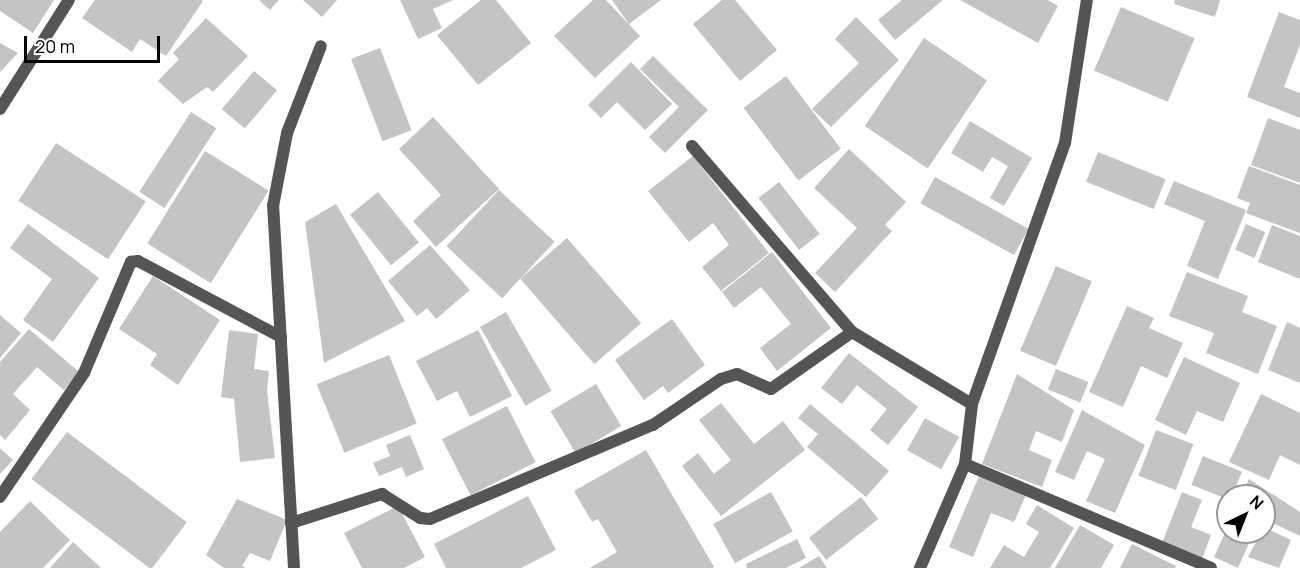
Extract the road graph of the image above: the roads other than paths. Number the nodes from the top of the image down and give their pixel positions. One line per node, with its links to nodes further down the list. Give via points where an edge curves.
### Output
1 (69, 0): 4 (street)
2 (1087, 0): 8 (street, via 1065,143)
3 (321, 46): 7 (street, via 287,133 273,206)
4 (0, 109)
5 (692, 146): 6 (street)
6 (852, 332): 8 (street); 11 (street, via 771,389 737,374 721,379 653,424 430,519 420,518 382,494)
7 (281, 337): 10 (street, via 138,261 131,262 84,373); 11 (street)
8 (972, 404): 9 (street)
9 (965, 464): 13 (street); 14 (street)
10 (0, 497)
11 (291, 523): 12 (street)
12 (294, 568)
13 (920, 568)
14 (1211, 568)

